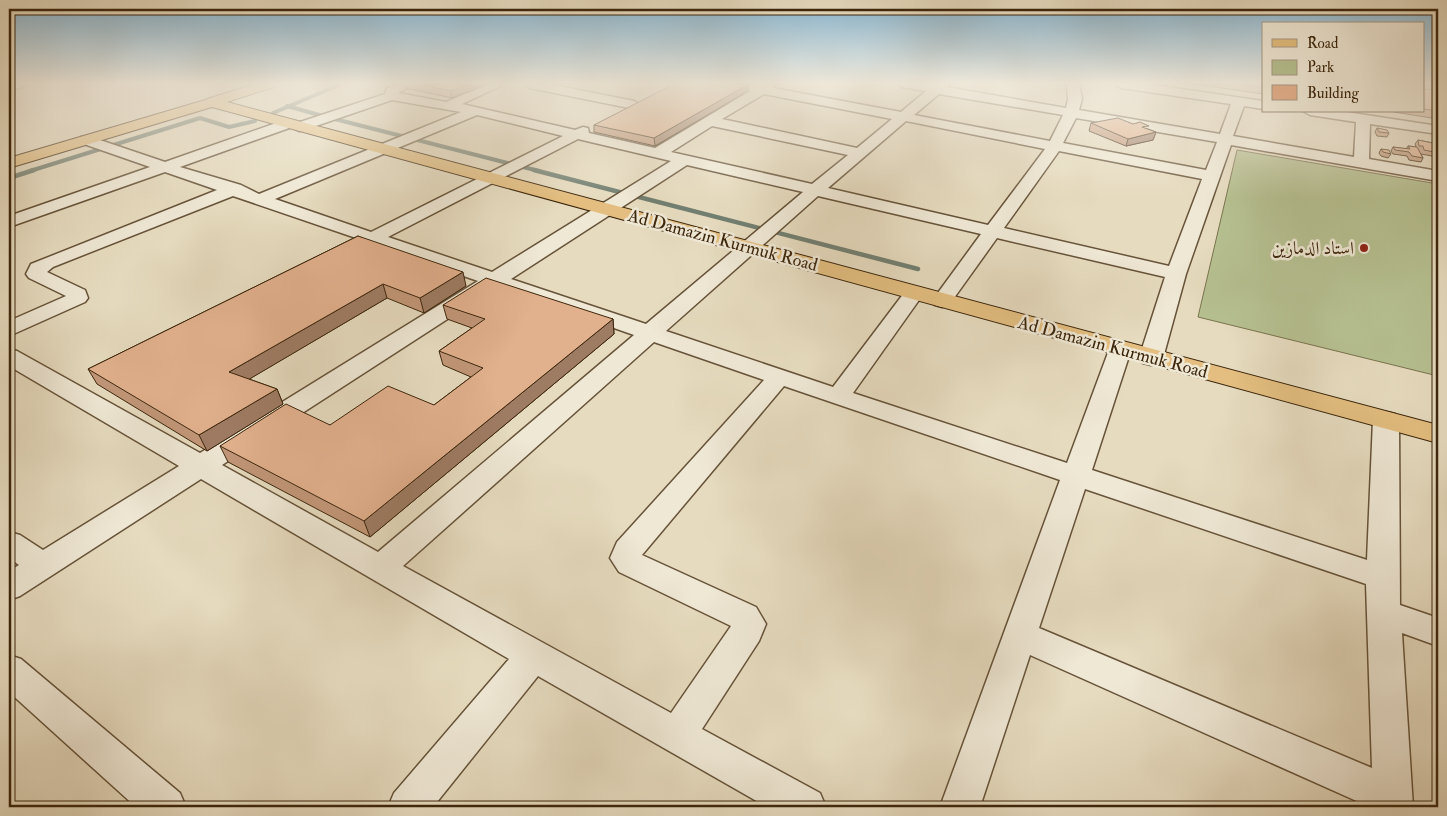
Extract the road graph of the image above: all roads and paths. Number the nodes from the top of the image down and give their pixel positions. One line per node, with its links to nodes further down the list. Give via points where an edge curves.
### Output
1 (145, 122): 20 (main road)
2 (283, 122): 15 (main road, Ad Damazin Kurmuk Road)
3 (303, 122): 15 (street)
4 (449, 122): 22 (street)
5 (525, 122): 18 (street)
6 (708, 122): 23 (street)
7 (715, 122): 24 (street)
8 (897, 122): 24 (street)
9 (933, 122): 21 (street)
10 (1067, 122): 21 (street)
11 (1129, 122): 19 (street)
12 (1231, 122): 19 (street)
13 (1369, 122): 26 (street)
14 (1397, 122): 17 (street)
15 (293, 125): 22 (main road, Ad Damazin Kurmuk Road); 28 (street)
16 (594, 126): 18 (street)
17 (1438, 130)
18 (578, 134): 23 (street); 31 (street)
19 (1225, 139): 26 (street); 29 (street)
20 (86, 140): 27 (main road); 28 (street)
21 (1054, 147): 29 (street); 39 (street)
22 (386, 148): 31 (main road, Ad Damazin Kurmuk Road); 34 (street)
23 (658, 153): 25 (street)
24 (860, 153): 33 (street)
25 (685, 160): 33 (street); 35 (street)
26 (1361, 162): 30 (street)
27 (9, 163)
28 (166, 167): 32 (street); 37 (street)
29 (1211, 176): 43 (street)
30 (1438, 176)
31 (494, 178): 35 (main road, Ad Damazin Kurmuk Road); 40 (street)
32 (235, 189): 34 (street); 47 (street, via 46,263 38,268 36,274 78,294 78,298)
33 (815, 190): 39 (street); 41 (street)
34 (261, 199): 40 (street)
35 (606, 208): 41 (main road, Ad Damazin Kurmuk Road); 44 (street)
36 (9, 209): 37 (street)
37 (27, 215): 38 (street)
38 (9, 222)
39 (992, 231): 43 (street); 46 (street)
40 (374, 237): 42 (street); 44 (street)
41 (751, 248): 45 (main road, Ad Damazin Kurmuk Road); 48 (street)
42 (348, 250)
43 (1176, 274): 51 (street)
44 (498, 279): 48 (street); 56 (street)
45 (914, 293): 46 (main road, Ad Damazin Kurmuk Road); 53 (street)
46 (942, 301): 49 (main road, Ad Damazin Kurmuk Road)
47 (9, 329)
48 (651, 333): 52 (street); 60 (street)
49 (1120, 350): 51 (main road, Ad Damazin Kurmuk Road); 57 (street)
50 (9, 356): 56 (street, via 78,385)
51 (1151, 358): 54 (main road, Ad Damazin Kurmuk Road)
52 (779, 377): 53 (street); 68 (street, via 628,550 626,558 630,563 744,617 749,624)
53 (839, 396): 57 (street)
54 (1386, 420): 55 (main road, Ad Damazin Kurmuk Road); 61 (street)
55 (1438, 434)
56 (203, 466): 59 (street); 60 (street)
57 (1076, 475): 61 (street); 65 (street)
58 (9, 543): 59 (street)
59 (43, 565): 62 (street)
60 (381, 567): 66 (street)
61 (1382, 577): 63 (street)
62 (9, 587)
63 (1384, 613): 64 (street); 69 (street)
64 (1438, 632)
65 (1019, 635): 69 (street); 73 (street)
66 (533, 656): 68 (street); 71 (street)
67 (9, 670): 70 (street)
68 (677, 735): 72 (street)
69 (1393, 802)
70 (166, 807)
71 (408, 807)
72 (806, 807)
73 (960, 807)

